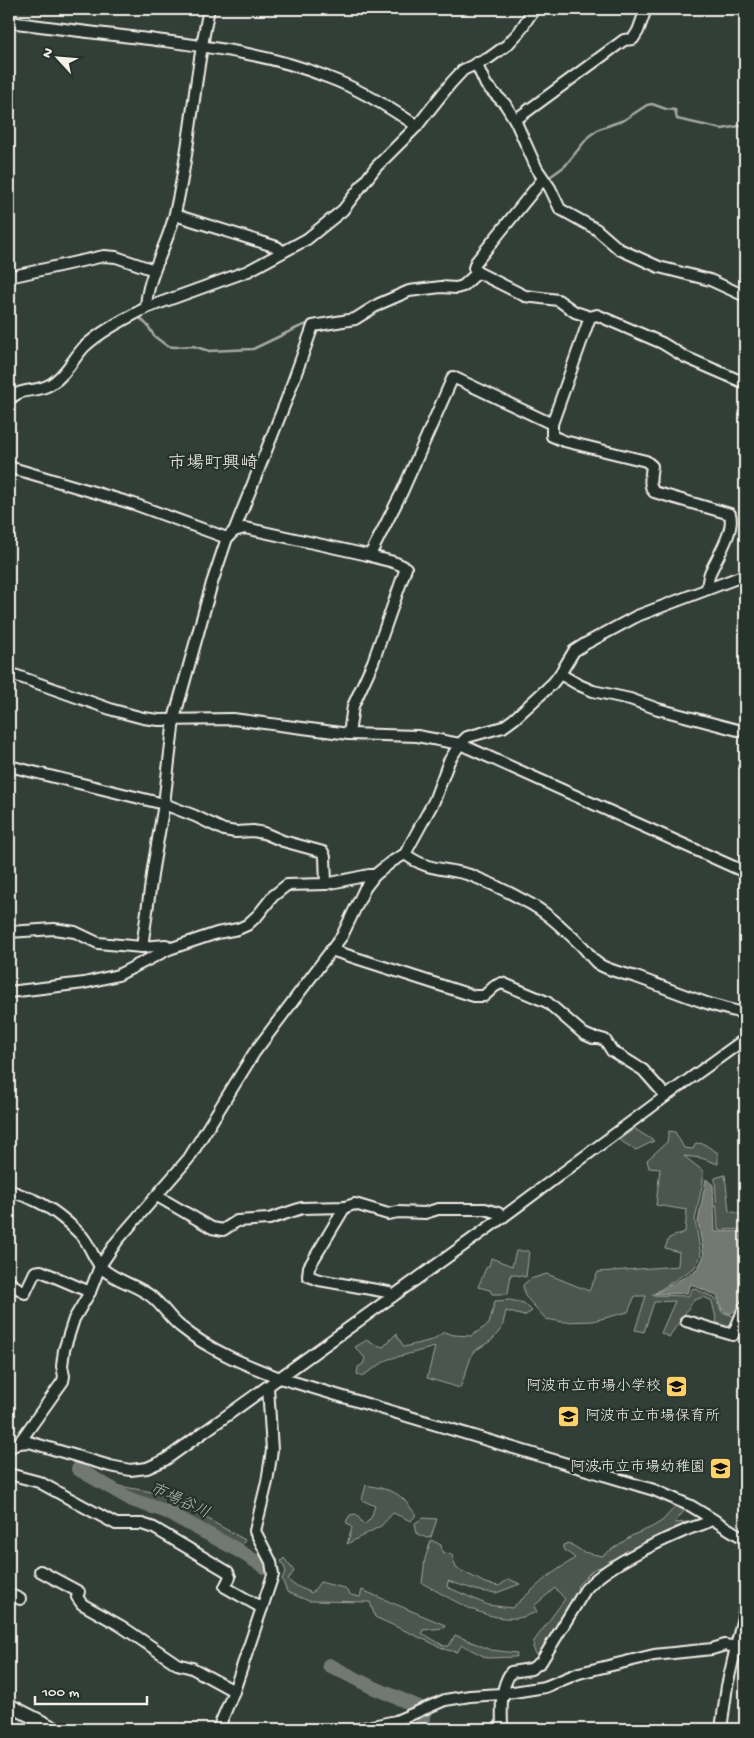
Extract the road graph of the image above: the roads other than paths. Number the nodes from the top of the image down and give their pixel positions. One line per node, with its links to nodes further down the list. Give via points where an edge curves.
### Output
1 (209, 9): 5 (street)
2 (534, 9): 6 (street, via 507,45 490,58)
3 (646, 9): 7 (street, via 633,39 624,40)
4 (9, 22): 5 (street)
5 (201, 46): 8 (street, via 290,64 325,76 384,104); 10 (street, via 191,134)
6 (476, 63): 7 (street, via 486,85 505,104); 8 (street, via 451,82)
7 (515, 120): 9 (street)
8 (417, 126): 11 (street, via 376,167 343,210 307,240)
9 (543, 179): 13 (street, via 476,262); 15 (street, via 560,209 596,228 619,249 659,267 710,280)
10 (175, 215): 11 (street, via 277,247); 12 (street)
11 (283, 252): 16 (street, via 248,271)
12 (154, 270): 14 (street, via 104,256); 16 (street)
13 (475, 270): 17 (street, via 525,296 558,300 575,312); 22 (street, via 475,275 464,286 409,291 355,319 313,326)
14 (9, 277)
15 (745, 296)
16 (146, 308): 19 (street, via 87,345 53,383 37,390 18,391)
17 (590, 317): 18 (street, via 598,315); 20 (street)
18 (745, 383)
19 (9, 400)
20 (552, 424): 23 (street, via 453,377 402,492); 25 (street, via 552,436 564,441 646,461 652,466 650,484 654,492 730,514 730,529 709,576)
21 (9, 467): 22 (street)
22 (231, 534): 23 (street, via 245,528); 28 (street, via 212,583)
23 (368, 555): 30 (street, via 406,568 354,706)
24 (745, 575): 25 (street)
25 (707, 589): 27 (street, via 637,616 584,644 574,651)
26 (9, 673): 28 (street, via 128,714 159,720)
27 (560, 674): 29 (street, via 593,691); 31 (street, via 503,727 467,737)
28 (174, 719): 30 (street, via 233,719); 33 (street)
29 (745, 732)
30 (349, 734): 31 (street, via 417,736)
31 (460, 744): 34 (street); 35 (street)
32 (9, 766): 33 (street)
33 (164, 804): 37 (street, via 224,830 253,830 323,852); 39 (street)
34 (405, 854): 36 (street); 43 (street, via 417,863 471,876 528,902 604,968)
35 (745, 872)
36 (375, 875): 37 (street); 41 (street)
37 (326, 884): 40 (street, via 287,885 238,930 216,933)
38 (9, 932): 39 (street, via 54,929 75,932 98,943)
39 (142, 947): 40 (street, via 166,945)
40 (169, 949): 42 (street, via 118,975 84,983)
41 (331, 950): 45 (street, via 474,996 484,996 502,983 537,997 584,1034 605,1040 612,1051 643,1070); 47 (street, via 254,1053 189,1158)
42 (9, 992)
43 (745, 1013)
44 (745, 1039): 45 (street)
45 (666, 1096): 49 (street)
46 (9, 1190): 50 (street, via 48,1208 80,1234)
47 (156, 1196): 48 (street, via 212,1228 223,1230 237,1221 269,1219 302,1208); 50 (street)
48 (345, 1207): 49 (street, via 355,1204 388,1214 485,1209); 53 (street, via 308,1276 388,1292)
49 (503, 1217): 53 (street)
50 (100, 1266): 52 (street); 56 (street, via 152,1298 181,1327 208,1345)
51 (9, 1282): 52 (street, via 25,1293 35,1272 41,1271)
52 (90, 1292): 58 (street, via 74,1320 64,1350 63,1381)
53 (393, 1296): 56 (street)
54 (745, 1306): 55 (street, via 733,1335)
55 (686, 1321)
56 (280, 1378): 57 (street); 61 (street, via 654,1490)
57 (268, 1386): 58 (street, via 165,1460 147,1468 130,1470 29,1442); 66 (street, via 272,1450 255,1531 271,1562 273,1575)
58 (18, 1443): 59 (street)
59 (9, 1448)
60 (9, 1474): 66 (street, via 39,1482 116,1524 142,1524 154,1528 228,1572 230,1577 225,1586)
61 (712, 1519): 62 (street); 71 (street, via 664,1540 593,1580 541,1662 531,1669 511,1672)
62 (745, 1539)
63 (40, 1571): 70 (street, via 79,1592 77,1597 82,1604 177,1664 192,1668)
64 (9, 1594): 65 (street)
65 (20, 1599)
66 (262, 1608): 70 (street)
67 (745, 1608): 68 (street)
68 (742, 1636): 69 (street)
69 (737, 1647): 71 (street, via 725,1645 654,1655 579,1673 544,1687); 77 (street)
70 (234, 1690): 74 (street)
71 (501, 1694): 75 (street, via 445,1700 396,1721); 76 (street)
72 (9, 1706): 73 (main road)
73 (56, 1729)
74 (218, 1729)
75 (358, 1729)
76 (502, 1729)
77 (721, 1729)

